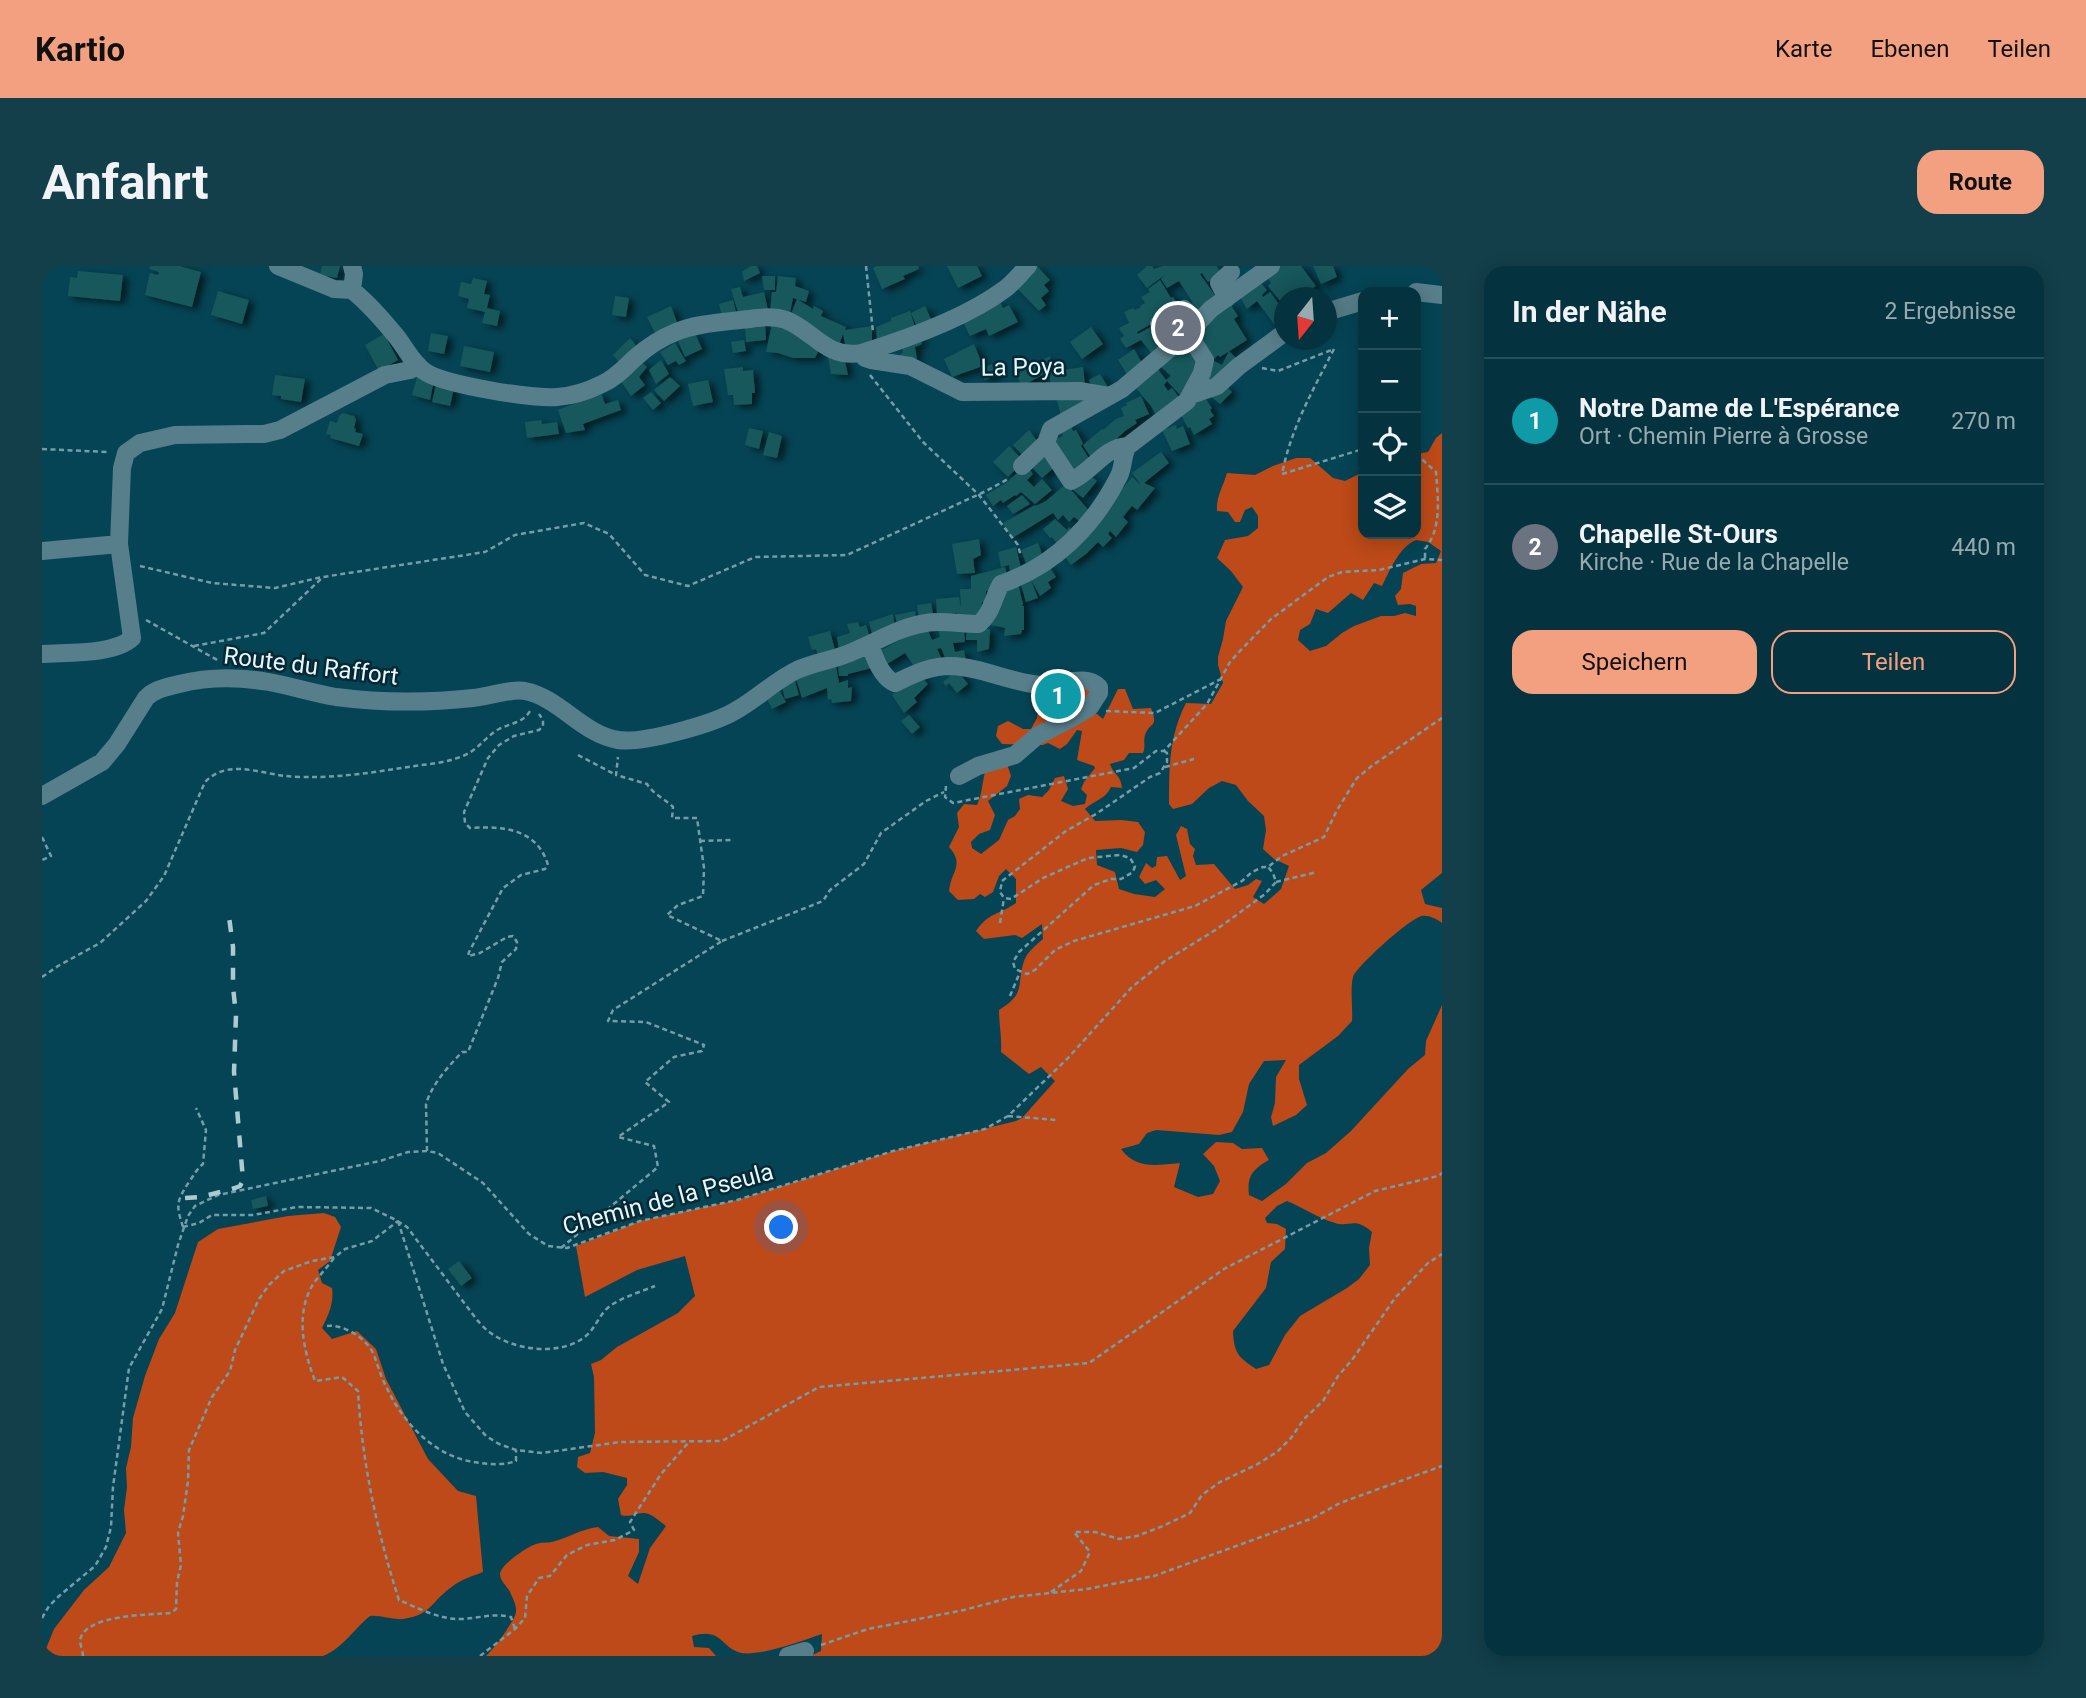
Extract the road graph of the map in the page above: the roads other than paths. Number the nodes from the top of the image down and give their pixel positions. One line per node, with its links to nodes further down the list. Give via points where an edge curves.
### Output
1 (278, 266): 6 (street, via 334,289)
2 (352, 266): 6 (street)
3 (1028, 266): 15 (street, via 990,299 931,328)
4 (1271, 266): 9 (street)
5 (1231, 272): 9 (street, via 1219,283)
6 (352, 290): 16 (street)
7 (1421, 293): 8 (street)
8 (1442, 295)
9 (1227, 298): 13 (street)
10 (1358, 302): 11 (street)
11 (1337, 309)
12 (1159, 324): 13 (street, via 1184,309)
13 (1193, 328): 17 (street, via 1205,360); 18 (street)
14 (1274, 340): 17 (street, via 1217,386)
15 (867, 350): 16 (street, La Poya, via 852,355 830,350 799,327 773,317 685,329 647,349 603,384 555,397 459,383); 18 (street, La Poya, via 871,359 910,366 962,392 1071,391)
16 (418, 365): 23 (street, via 385,375 280,430 175,435 140,443 126,453 122,468)
17 (1191, 395): 20 (street)
18 (1110, 396): 19 (street, via 1051,429)
19 (1046, 443): 20 (street, via 1071,481 1103,456); 21 (street)
20 (1128, 446): 24 (street, via 1120,475 1089,522 1046,562 1001,584 991,610 979,624 912,625)
21 (1022, 466)
22 (42, 551): 23 (street)
23 (121, 553): 25 (street, via 132,636 105,649)
24 (870, 644): 26 (street, via 895,683 917,672 953,666 1042,685 1084,679 1099,687 1090,707 1037,736 1015,755); 27 (street, Route du Raffort, via 797,670 717,720 641,739 619,740 596,733 554,703 534,702 517,690 475,698 393,702 260,681 192,681 152,692 102,762)
25 (42, 654)
26 (959, 776)
27 (42, 796)

